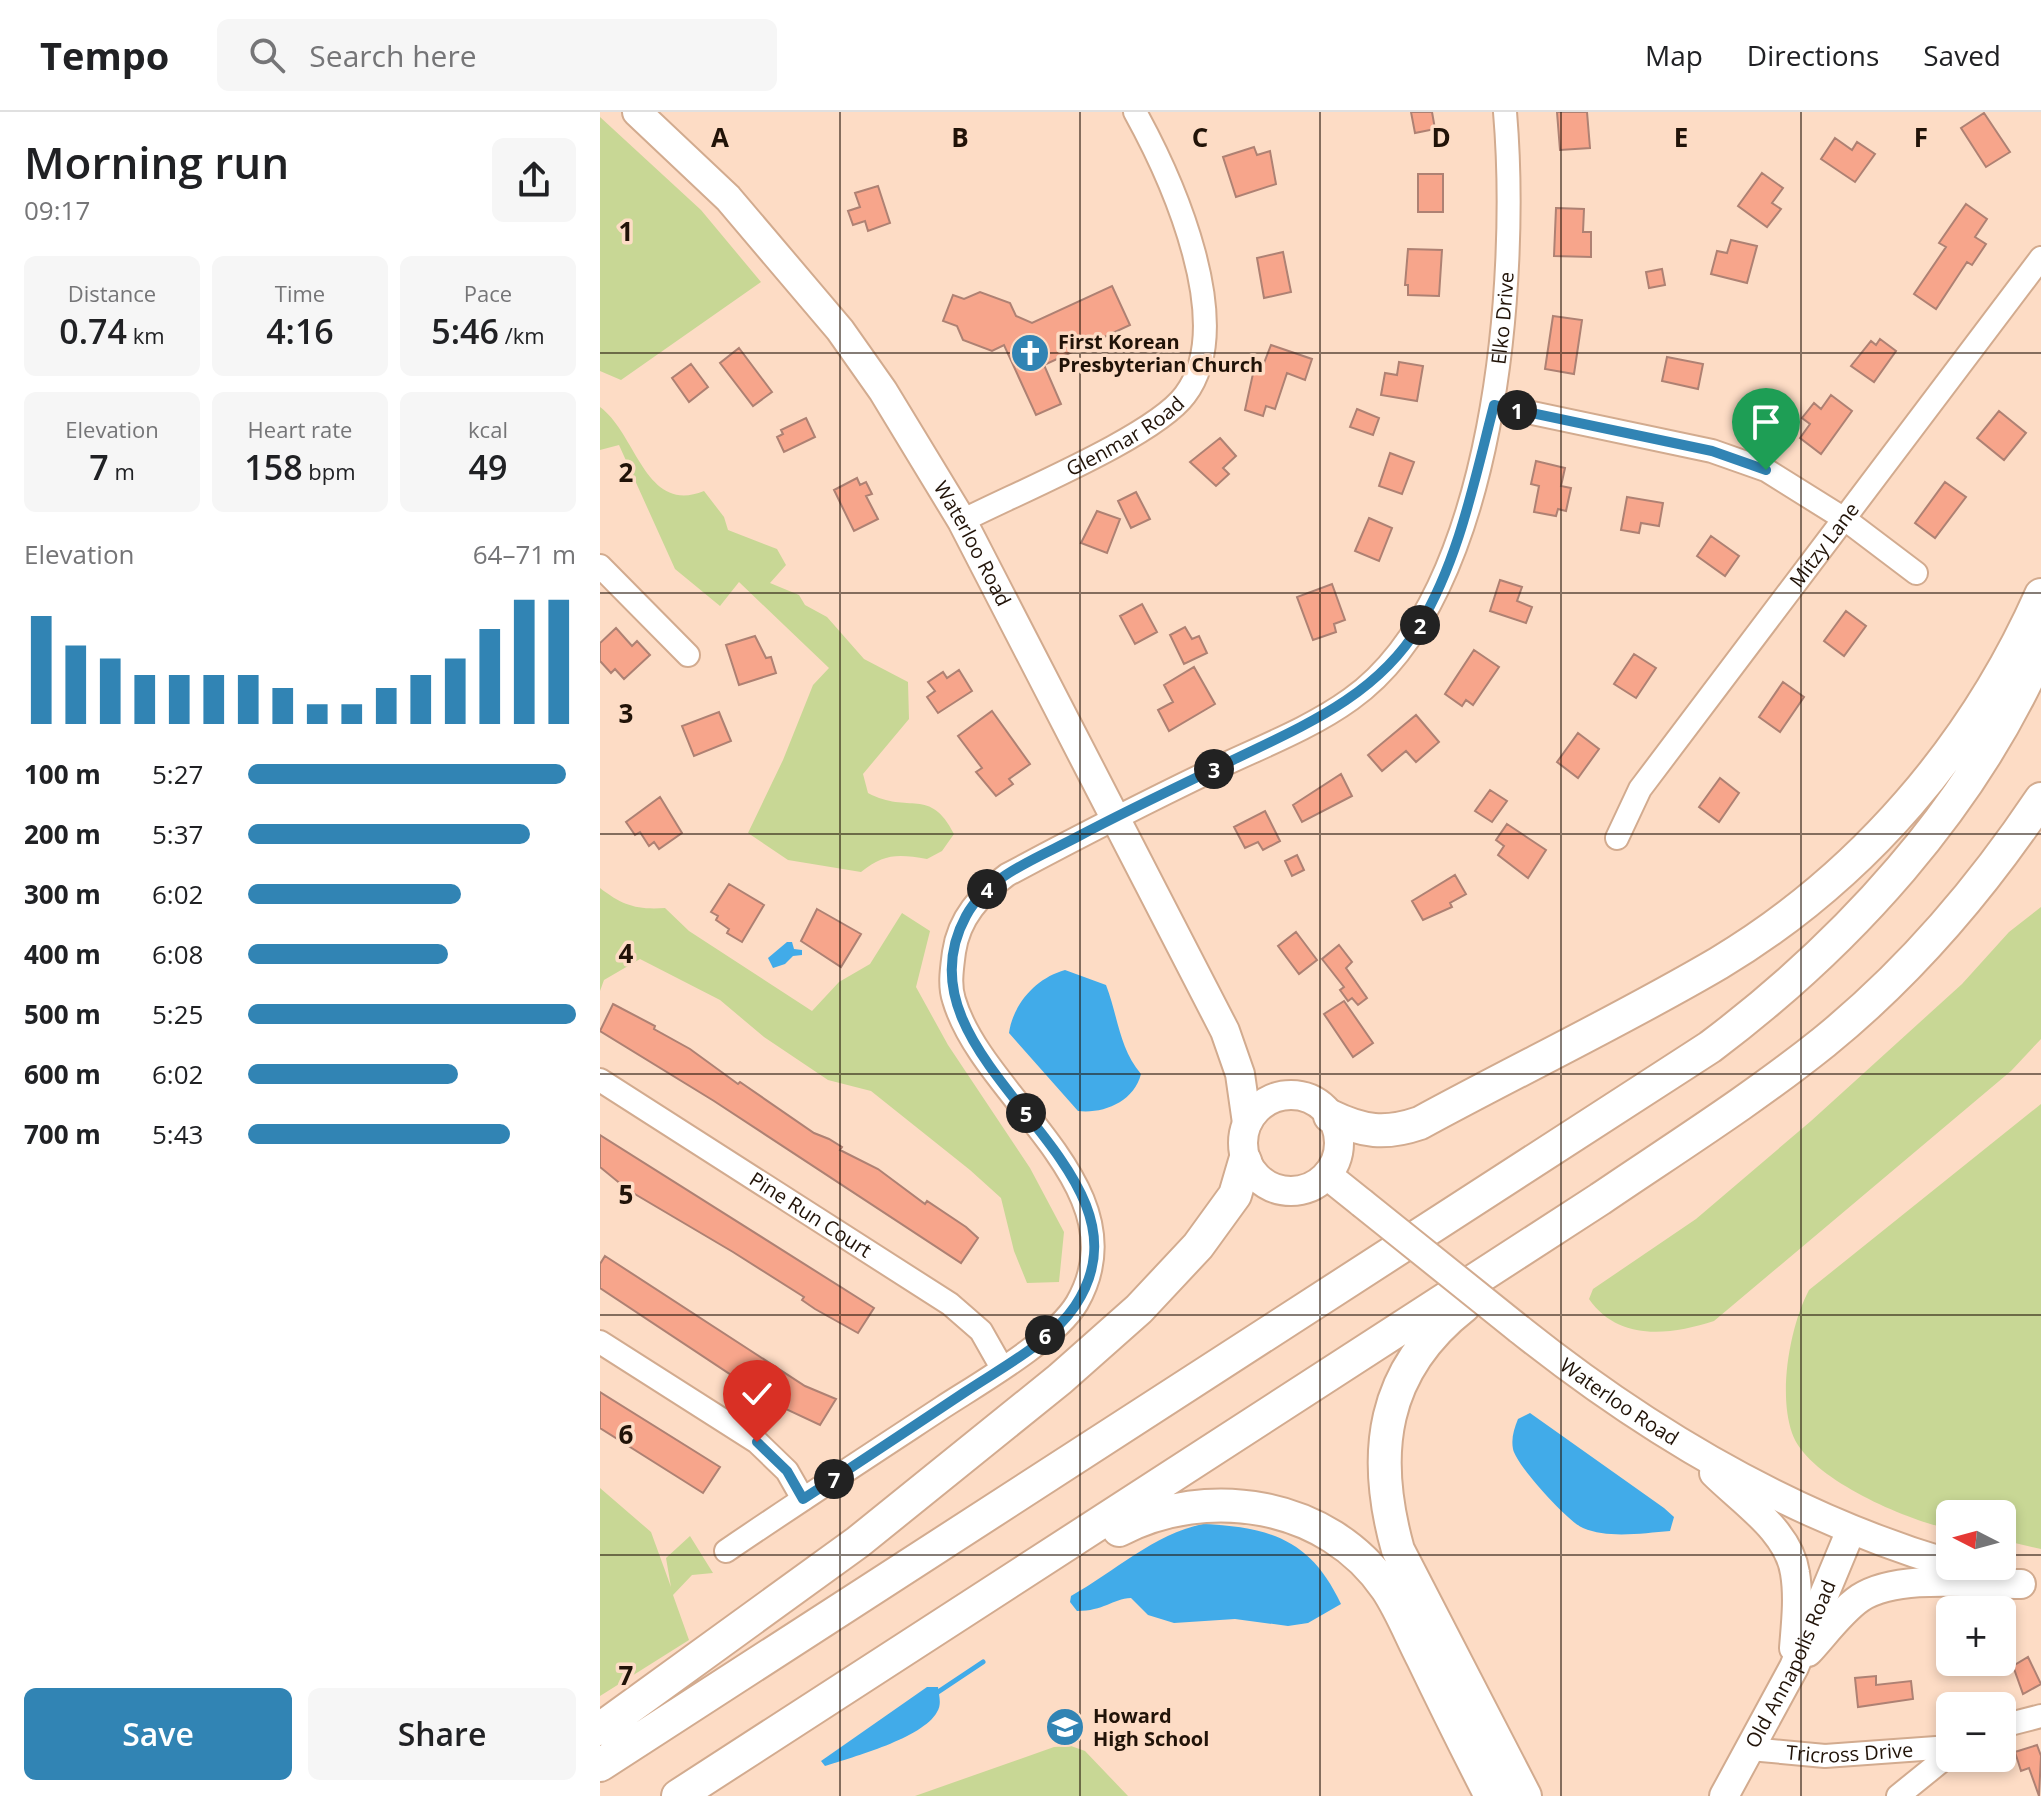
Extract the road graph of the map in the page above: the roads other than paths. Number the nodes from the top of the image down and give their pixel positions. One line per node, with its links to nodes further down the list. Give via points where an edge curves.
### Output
1 (637, 112): 7 (main road, Waterloo Road, via 728,198 840,330)
2 (1135, 112): 7 (street, Glenmar Road, via 1182,215 1199,281 1206,322 1197,373 1185,396 1141,431)
3 (1505, 112): 5 (street, Elko Drive, via 1507,213)
4 (2041, 258): 6 (street, Mitzy Lane)
5 (1494, 405): 6 (street, via 1742,461 1793,484); 14 (street, Elko Drive, via 1436,594 1400,653 1350,700)
6 (1846, 520): 9 (street); 15 (street, Mitzy Lane, via 1640,789)
7 (962, 521): 14 (main road, Waterloo Road)
8 (600, 566): 12 (street)
9 (1916, 573)
10 (2041, 595): 19 (highway, via 1982,707 1935,773 1835,878 1775,923 1710,967 1420,1123 1377,1132)
11 (2041, 649): 40 (highway, via 1988,750 1932,828 1834,943 1768,1003 1710,1047)
12 (688, 655)
13 (2041, 799): 23 (highway, via 1998,863 1889,984 1811,1052)
14 (1116, 817): 16 (main road, Waterloo Road); 25 (street, Elko Drive, via 984,892 956,941 952,997 960,1018 1076,1182 1092,1234 1092,1258 1076,1305 1058,1326)
15 (1617, 838)
16 (1225, 1031): 18 (main road, Waterloo Road, via 1257,1071); 20 (main road, Waterloo Road, via 1240,1074)
17 (600, 1080): 25 (street, Pine Run Court, via 950,1304 981,1331)
18 (1292, 1096): 19 (main road, via 1318,1104); 20 (main road, via 1266,1101)
19 (1330, 1116): 22 (main road, via 1339,1147)
20 (1247, 1123): 21 (main road)
21 (1245, 1161): 22 (main road, via 1263,1183 1282,1191 1304,1190); 37 (highway, via 1235,1195 1198,1246 1139,1309 1071,1369 858,1542)
22 (1327, 1175): 26 (main road, Waterloo Road, bridge, via 1581,1378)
23 (1600, 1199): 33 (highway); 44 (highway, via 1427,1341 1396,1398 1386,1433 1382,1473 1398,1550)
24 (600, 1342): 27 (street, via 774,1455)
25 (1002, 1368): 27 (street, Elko Drive)
26 (1687, 1448): 28 (main road, Waterloo Road); 34 (main road, via 1767,1524 1792,1556 1797,1590)
27 (803, 1499): 29 (street, Elko Drive)
28 (1851, 1530): 30 (main road, Waterloo Road); 34 (main road, Old Annapolis Road)
29 (726, 1551)
30 (1936, 1559)
31 (2007, 1580): 32 (main road)
32 (2031, 1587): 34 (main road, via 1910,1584 1871,1591)
33 (975, 1606): 42 (highway); 43 (highway, via 1137,1521 1168,1511 1236,1504 1292,1517 1344,1546 1386,1588)
34 (1794, 1667): 39 (main road, Old Annapolis Road)
35 (2041, 1716): 36 (street)
36 (2016, 1722)
37 (600, 1729)
38 (1936, 1748): 39 (street, Tricross Drive, via 1825,1756)
39 (1750, 1749): 45 (main road, Old Annapolis Road)
40 (600, 1765)
41 (1936, 1765): 46 (street)
42 (678, 1796)
43 (1491, 1796)
44 (1525, 1796)
45 (1724, 1796)
46 (1898, 1796)

